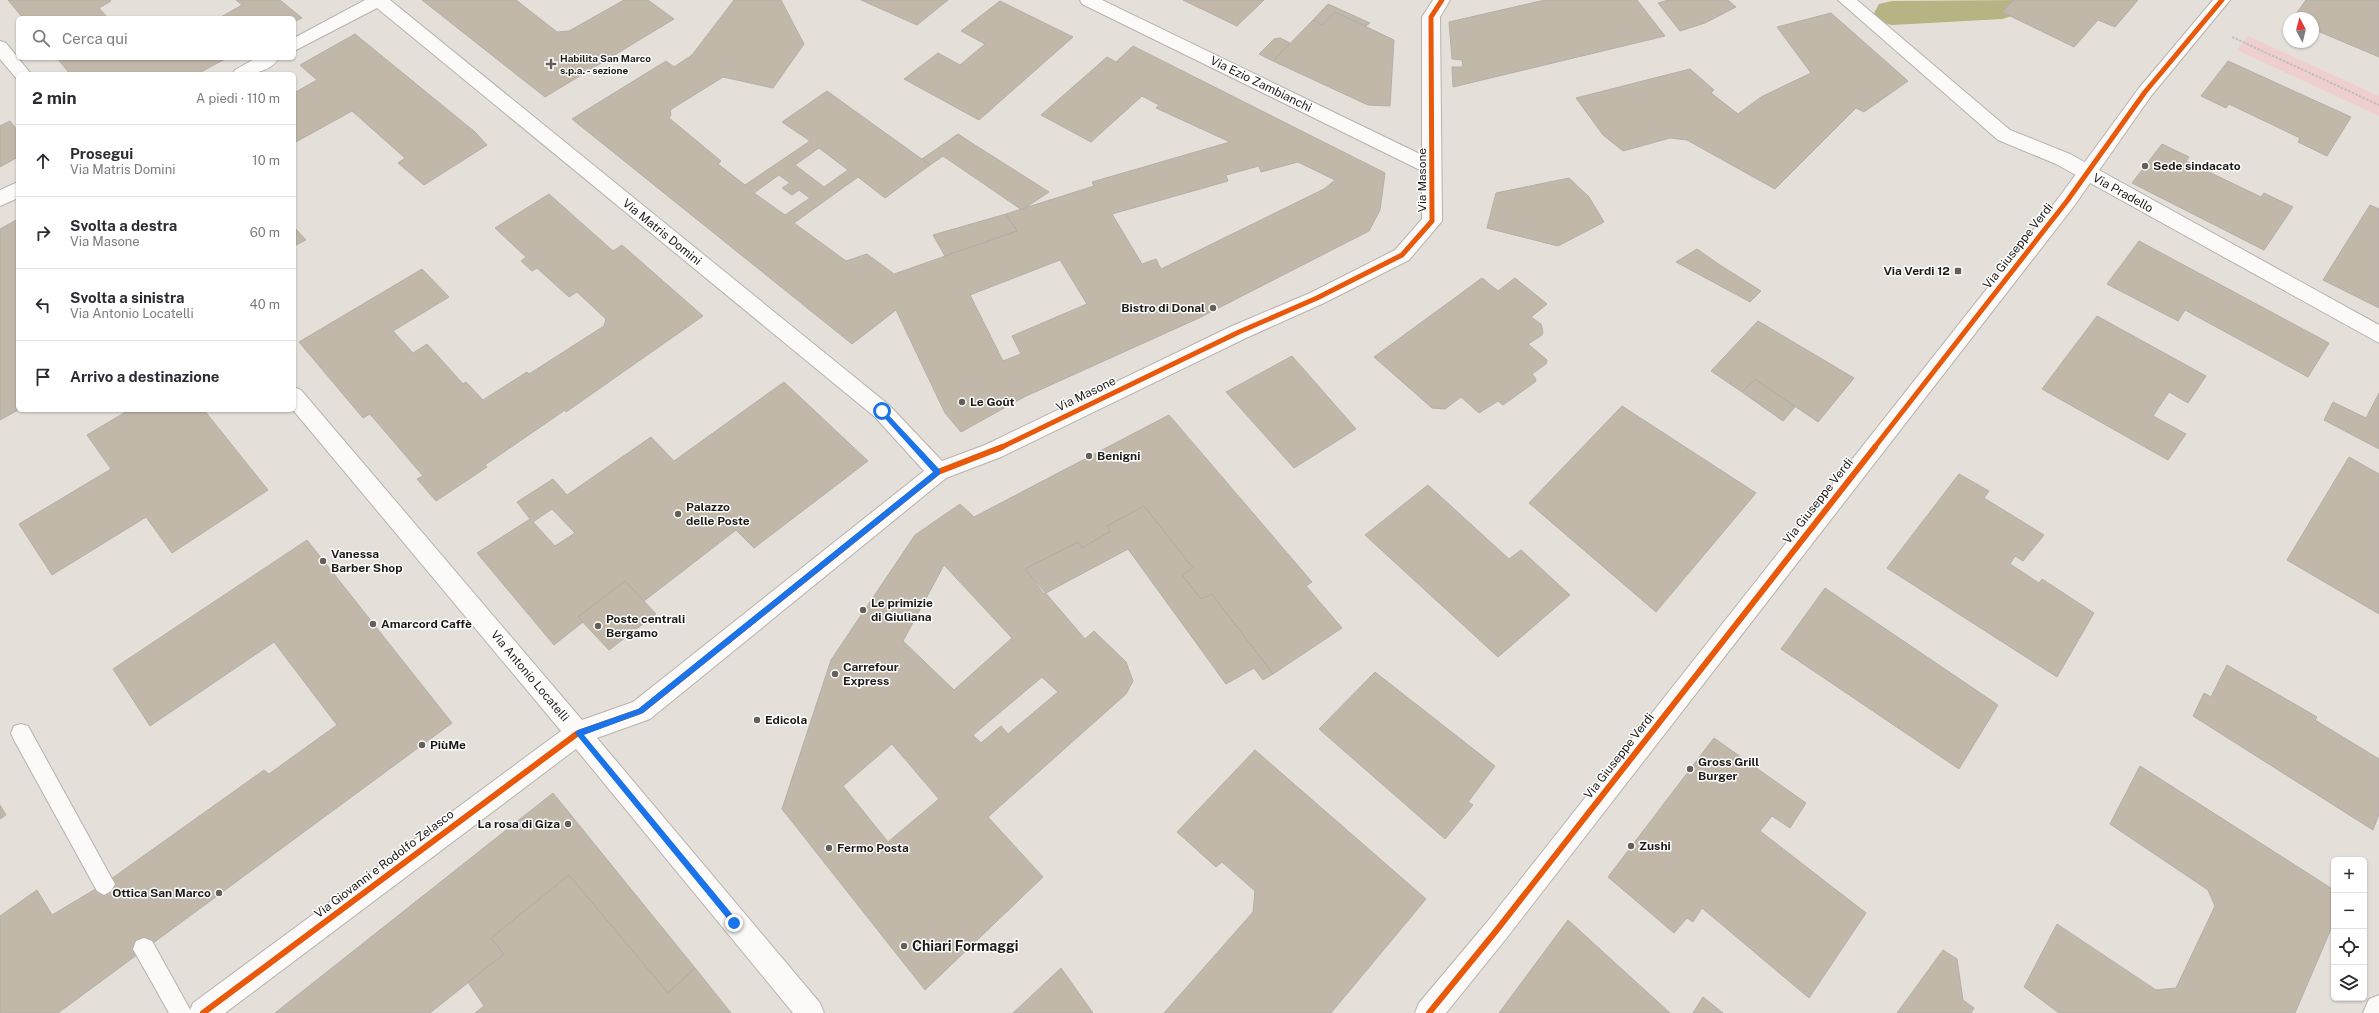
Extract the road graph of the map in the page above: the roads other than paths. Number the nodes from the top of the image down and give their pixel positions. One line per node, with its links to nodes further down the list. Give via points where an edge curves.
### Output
1 (378, 0): 6 (street); 17 (street, Via Matris Domini, via 882,411)
2 (1088, 0): 11 (street, Via Ezio Zambianchi)
3 (1442, 0): 11 (street, Via Masone, via 1431,17)
4 (1846, 0): 12 (street, Via Pradello, via 2004,135 2063,160)
5 (2222, 0): 12 (street, Via Giuseppe Verdi, via 2145,92)
6 (296, 44)
7 (0, 47): 9 (street)
8 (266, 60): 10 (street)
9 (20, 72)
10 (245, 72)
11 (1433, 168): 17 (street, Via Masone, via 1432,221 1402,255 1317,298 1239,332 993,451)
12 (2088, 174): 15 (street, Via Pradello); 26 (street, Via Giuseppe Verdi, via 1496,931)
13 (16, 190): 14 (street)
14 (0, 199)
15 (2379, 335)
16 (296, 398): 19 (street, Via Antonio Locatelli)
17 (938, 472): 19 (street, Via Masone, via 640,711)
18 (21, 733): 20 (lane)
19 (578, 733): 24 (street, Via Giovanni e Rodolfo Zelasco); 25 (street, Via Antonio Locatelli)
20 (104, 884)
21 (144, 949): 23 (lane)
22 (2379, 1009): 27 (street)
23 (181, 1013)
24 (203, 1013)
25 (810, 1013)
26 (1429, 1013)
27 (2377, 1013)

